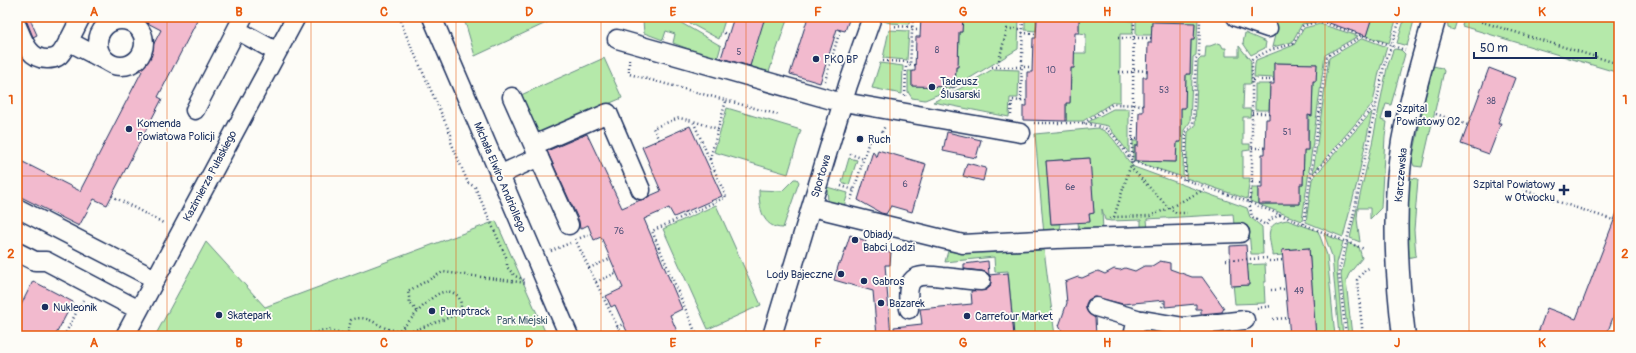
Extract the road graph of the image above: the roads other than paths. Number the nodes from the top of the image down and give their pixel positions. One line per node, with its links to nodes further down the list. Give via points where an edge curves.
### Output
1 (81, 17): 12 (street)
2 (296, 17): 13 (street, Kazimierza Pułaskiego)
3 (432, 17): 20 (street, Michała Elwiro Andriollego)
4 (872, 17): 16 (street, Sportowa)
5 (1236, 17): 10 (street)
6 (1435, 17): 38 (main road, Karczewska, via 1413,96 1399,173 1398,239)
7 (124, 20): 14 (street, via 110,23 100,34 98,48); 14 (street, via 136,26 142,36 141,54 127,65)
8 (240, 24): 13 (street); 17 (street)
9 (17, 26): 12 (street, via 27,48 41,58 57,57)
10 (1268, 28)
11 (617, 38): 16 (street)
12 (68, 42): 14 (street)
13 (278, 52): 27 (street, Kazimierza Pułaskiego)
14 (109, 63)
15 (512, 97): 19 (street)
16 (843, 102): 18 (street); 22 (street, Sportowa)
17 (195, 110)
18 (1016, 126)
19 (536, 151): 20 (street); 21 (street, via 608,112); 24 (street)
20 (499, 175): 35 (street, Michała Elwiro Andriollego)
21 (641, 190)
22 (812, 207): 25 (street, via 962,244 1063,231); 36 (street, Sportowa)
23 (17, 208): 27 (street)
24 (572, 233)
25 (1240, 233)
26 (17, 252): 31 (street, via 35,262 46,261)
27 (155, 279): 31 (street, Kazimierza Pułaskiego)
28 (980, 281): 30 (street, via 924,274 918,276 909,290)
29 (1096, 307): 32 (street)
30 (909, 309)
31 (139, 310): 34 (street, Kazimierza Pułaskiego)
32 (1136, 319): 33 (street, via 1184,327); 37 (street)
33 (1245, 320)
34 (125, 336)
35 (569, 336)
36 (772, 336)
37 (1133, 336)
38 (1404, 336)

